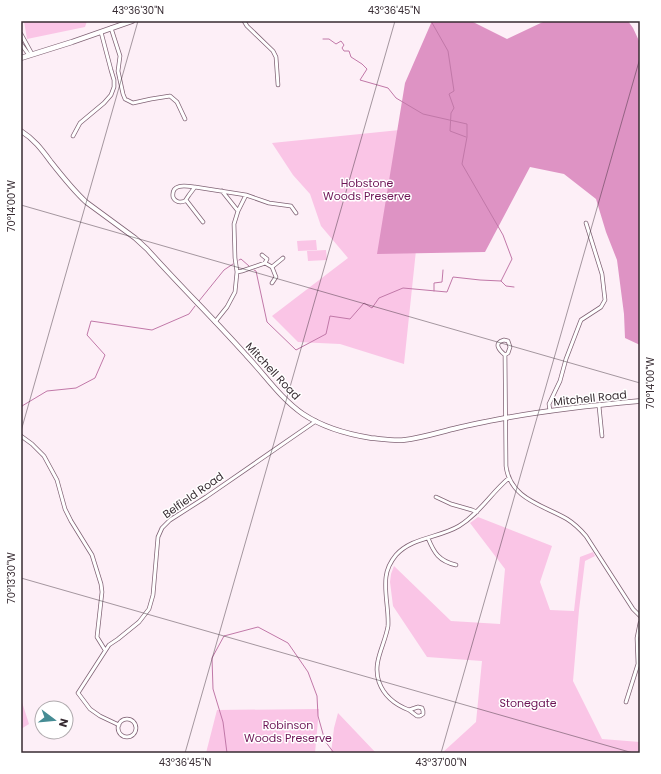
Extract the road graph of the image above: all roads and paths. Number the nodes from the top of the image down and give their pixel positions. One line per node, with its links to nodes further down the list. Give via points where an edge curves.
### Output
1 (132, 21): 3 (main road)
2 (244, 21): 9 (street, via 276,56)
3 (111, 28): 4 (main road); 10 (street, via 120,56 118,71 125,99 133,103 170,96 177,102)
4 (101, 32): 7 (main road); 12 (street, via 114,87 104,104 80,122)
5 (21, 34): 7 (street)
6 (21, 44): 7 (street)
7 (30, 55): 8 (main road)
8 (21, 58)
9 (278, 85)
10 (185, 118)
11 (21, 131): 27 (street, Mitchell Road, via 40,147 86,202 147,249)
12 (72, 136)
13 (195, 187): 14 (street); 16 (street); 16 (street, via 180,186 172,193 175,201)
14 (222, 191): 15 (street); 17 (street)
15 (246, 195): 17 (street); 18 (street, via 269,203 291,206)
16 (186, 200): 19 (street)
17 (238, 211): 25 (street, via 234,224)
18 (296, 213)
19 (203, 222)
20 (586, 223): 31 (street, via 602,274 604,300 601,307 581,320 560,381 549,404)
21 (262, 255): 23 (street, via 267,259)
22 (283, 258): 24 (street)
23 (265, 263): 24 (street); 25 (street)
24 (272, 268): 26 (street, via 276,277)
25 (237, 272): 27 (street, via 235,292)
26 (272, 283)
27 (215, 322): 33 (street, Mitchell Road, via 280,394)
28 (505, 355): 28 (street, via 510,347 508,341 504,340 498,349); 32 (street)
29 (640, 401): 30 (street, Mitchell Road)
30 (599, 406): 31 (street, Mitchell Road); 35 (street)
31 (550, 411): 32 (street, Mitchell Road)
32 (506, 418): 33 (street, Mitchell Road, via 403,440 378,439 345,433); 36 (street, via 506,466)
33 (316, 421): 43 (street, Belfield Road, via 170,520 162,528 158,537 153,595 149,609 139,622)
34 (21, 436): 43 (street, via 44,456 57,480 65,509 92,555 102,584 97,637)
35 (602, 436)
36 (509, 478): 38 (street); 41 (street, via 515,488 530,501 578,527 633,610)
37 (436, 496): 38 (street)
38 (477, 512): 39 (street, via 449,532)
39 (428, 538): 40 (street, via 437,555 446,562); 45 (street, via 403,548 390,564 386,576 388,627 377,672 379,682 387,695 402,708)
40 (456, 565)
41 (640, 616)
42 (640, 623): 44 (street, via 637,638 638,664)
43 (105, 650): 46 (street, Belfield Road, via 78,693 90,710)
44 (626, 702)
45 (410, 710)
46 (119, 725): 46 (street, via 128,719 134,722 136,730 131,736 125,736 119,731)

